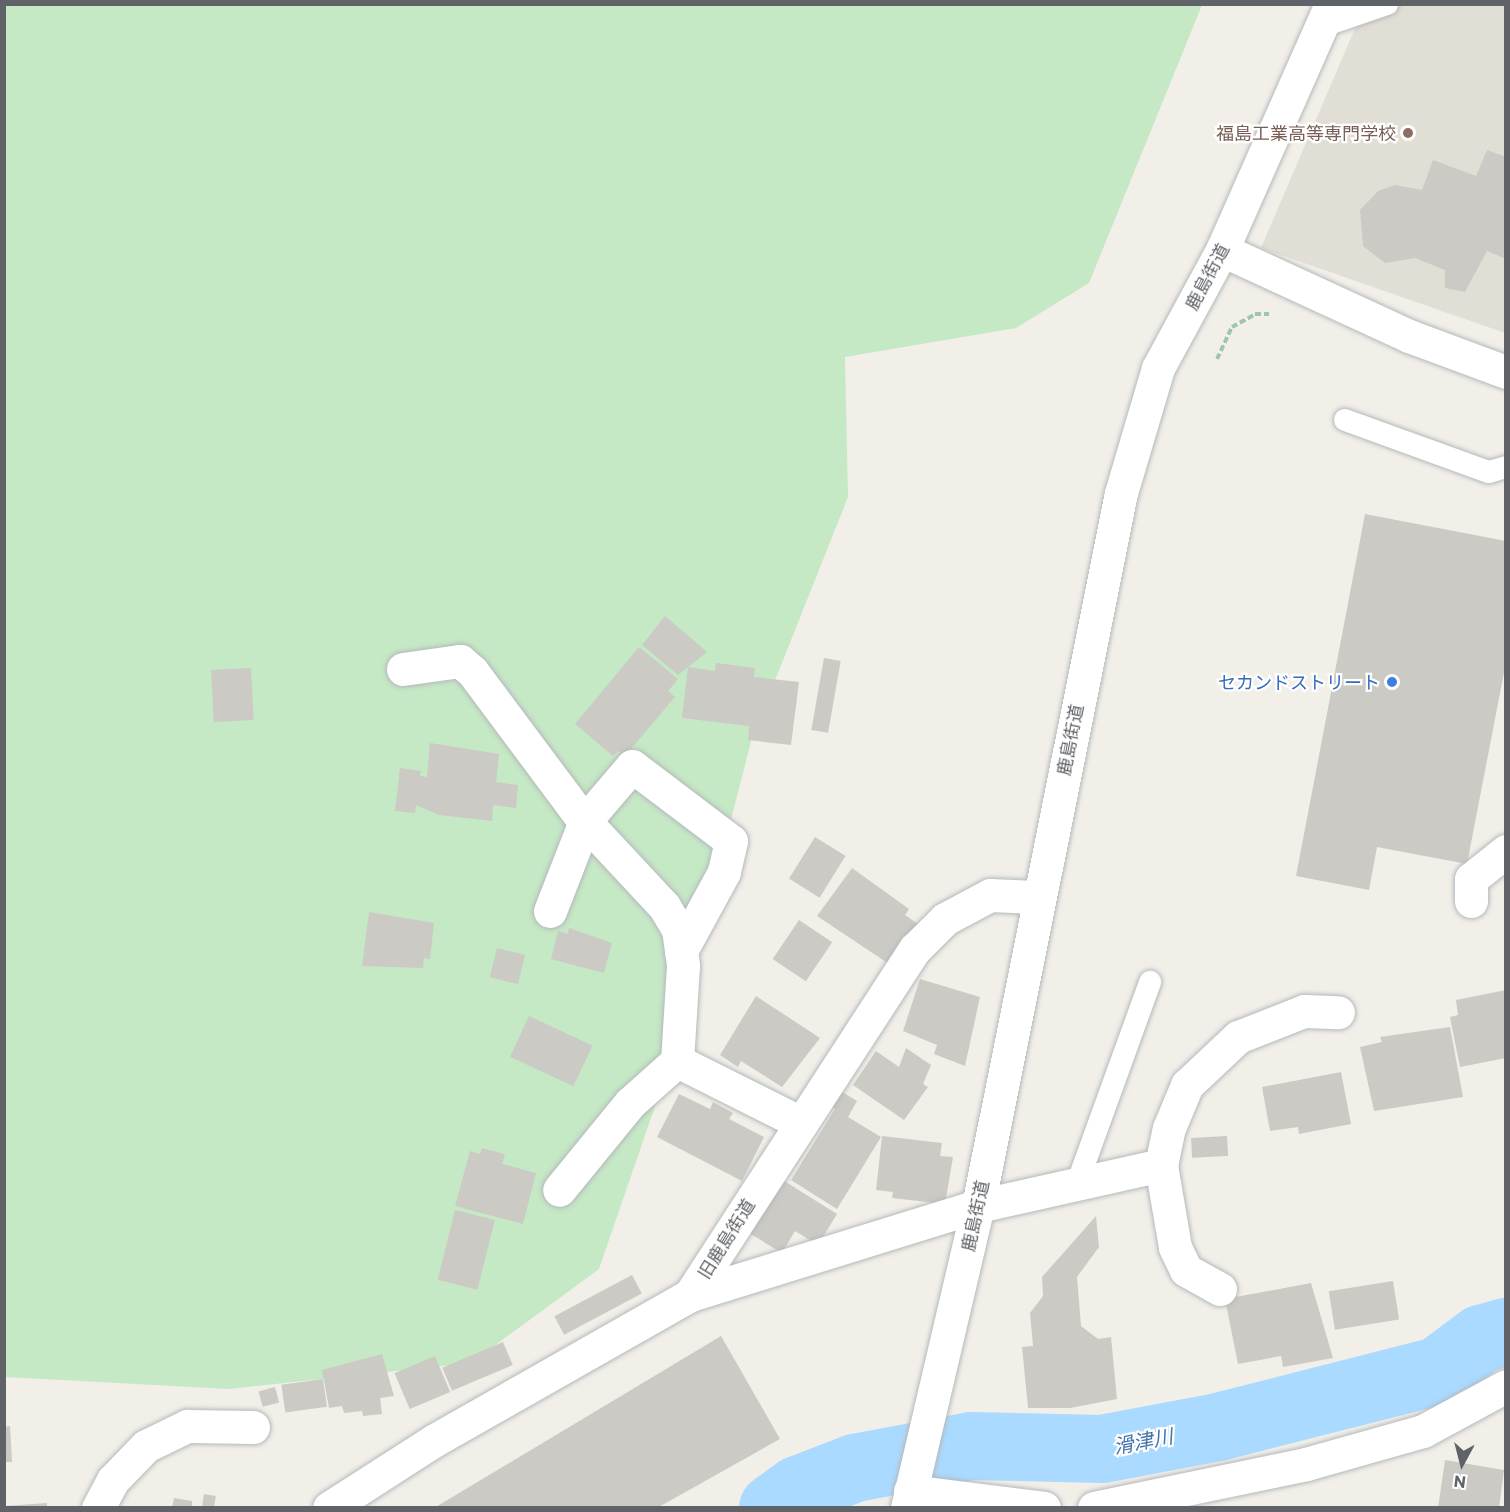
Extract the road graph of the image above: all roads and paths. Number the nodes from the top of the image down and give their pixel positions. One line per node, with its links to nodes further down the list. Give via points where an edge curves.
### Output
1 (1387, 4): 2 (lane)
2 (1326, 16): 3 (street, 鹿島街道)
3 (1222, 250): 4 (street, via 1409,336); 10 (street, 鹿島街道, via 1158,368 1121,493)
4 (1506, 372)
5 (1345, 420): 6 (lane, via 1489,472)
6 (1506, 467)
7 (403, 669): 8 (street, via 460,662 472,671)
8 (585, 821): 12 (street); 13 (street, via 664,906 678,929); 13 (street, via 632,766 731,841 724,872)
9 (1506, 851): 11 (street, via 1471,879)
10 (1036, 897): 17 (street, 旧鹿島街道, via 990,895 945,919 892,979); 21 (street, 鹿島街道)
11 (1471, 902)
12 (550, 911)
13 (681, 951): 16 (street)
14 (1150, 982): 19 (lane)
15 (1338, 1012): 18 (street, via 1304,1011 1238,1037 1187,1085 1169,1128)
16 (677, 1061): 17 (street); 20 (street, via 630,1103)
17 (799, 1122): 23 (street, 旧鹿島街道)
18 (1161, 1165): 19 (street); 22 (street, via 1175,1247 1186,1270)
19 (1077, 1184): 21 (street)
20 (559, 1190)
21 (978, 1206): 23 (street); 26 (street, 鹿島街道)
22 (1220, 1289)
23 (690, 1295): 28 (street, 旧鹿島街道, via 435,1440)
24 (1506, 1386): 30 (street, via 1423,1431 1273,1472)
25 (253, 1427): 27 (street, via 188,1426 146,1446 113,1479)
26 (911, 1490): 29 (street)
27 (98, 1508)
28 (329, 1508)
29 (1044, 1508)
30 (1094, 1508)

